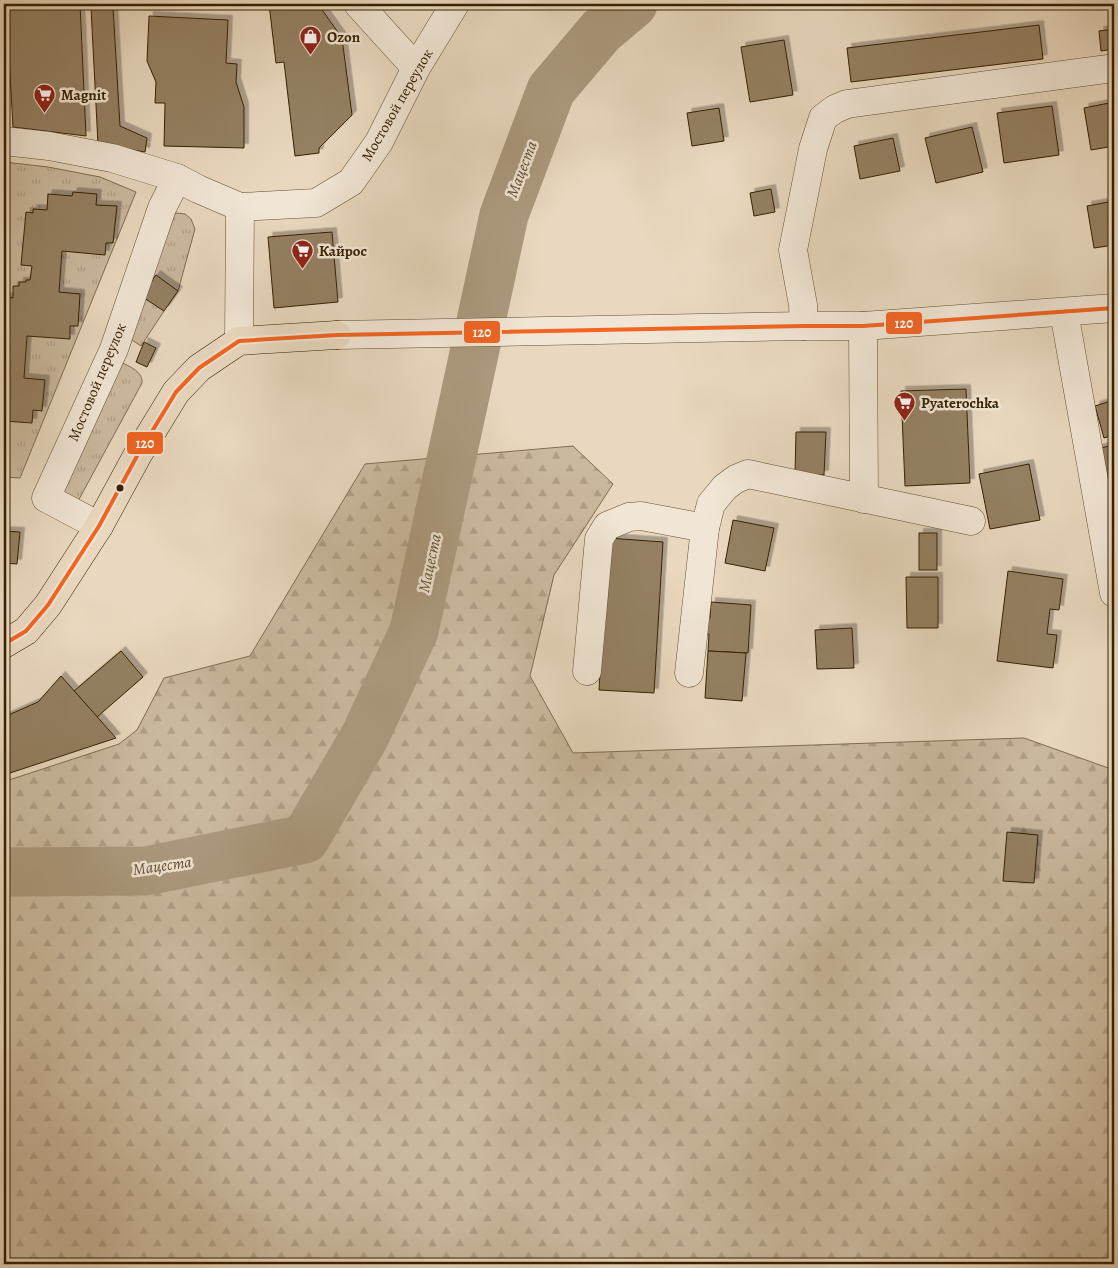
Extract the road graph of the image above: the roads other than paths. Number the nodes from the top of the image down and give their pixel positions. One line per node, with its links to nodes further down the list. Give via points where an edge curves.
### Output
1 (358, 4): 3 (street)
2 (455, 4): 3 (street, Мостовой переулок)
3 (416, 68): 7 (street, Мостовой переулок, via 379,142 351,182 316,203)
4 (1114, 68): 10 (street, via 847,104 823,118 813,149 793,250)
5 (4, 140): 6 (street, Мостовой переулок, via 112,158)
6 (177, 178): 7 (street, Мостовой переулок); 16 (street, Мостовой переулок, via 162,208 114,349 46,498)
7 (240, 207): 13 (street)
8 (1114, 308): 9 (street)
9 (1064, 312): 11 (street); 18 (street)
10 (804, 326): 11 (street); 12 (street)
11 (863, 326): 14 (street)
12 (337, 335): 13 (main road)
13 (239, 341): 16 (main road, via 198,368 176,392)
14 (864, 499): 15 (street); 17 (street, via 748,474 725,487 711,504)
15 (970, 521)
16 (99, 526): 19 (main road, via 48,606 26,631)
17 (705, 528): 20 (street, via 641,516 628,517 607,526 599,539); 21 (street)
18 (1114, 593)
19 (4, 644)
20 (587, 671)
21 (689, 673)

